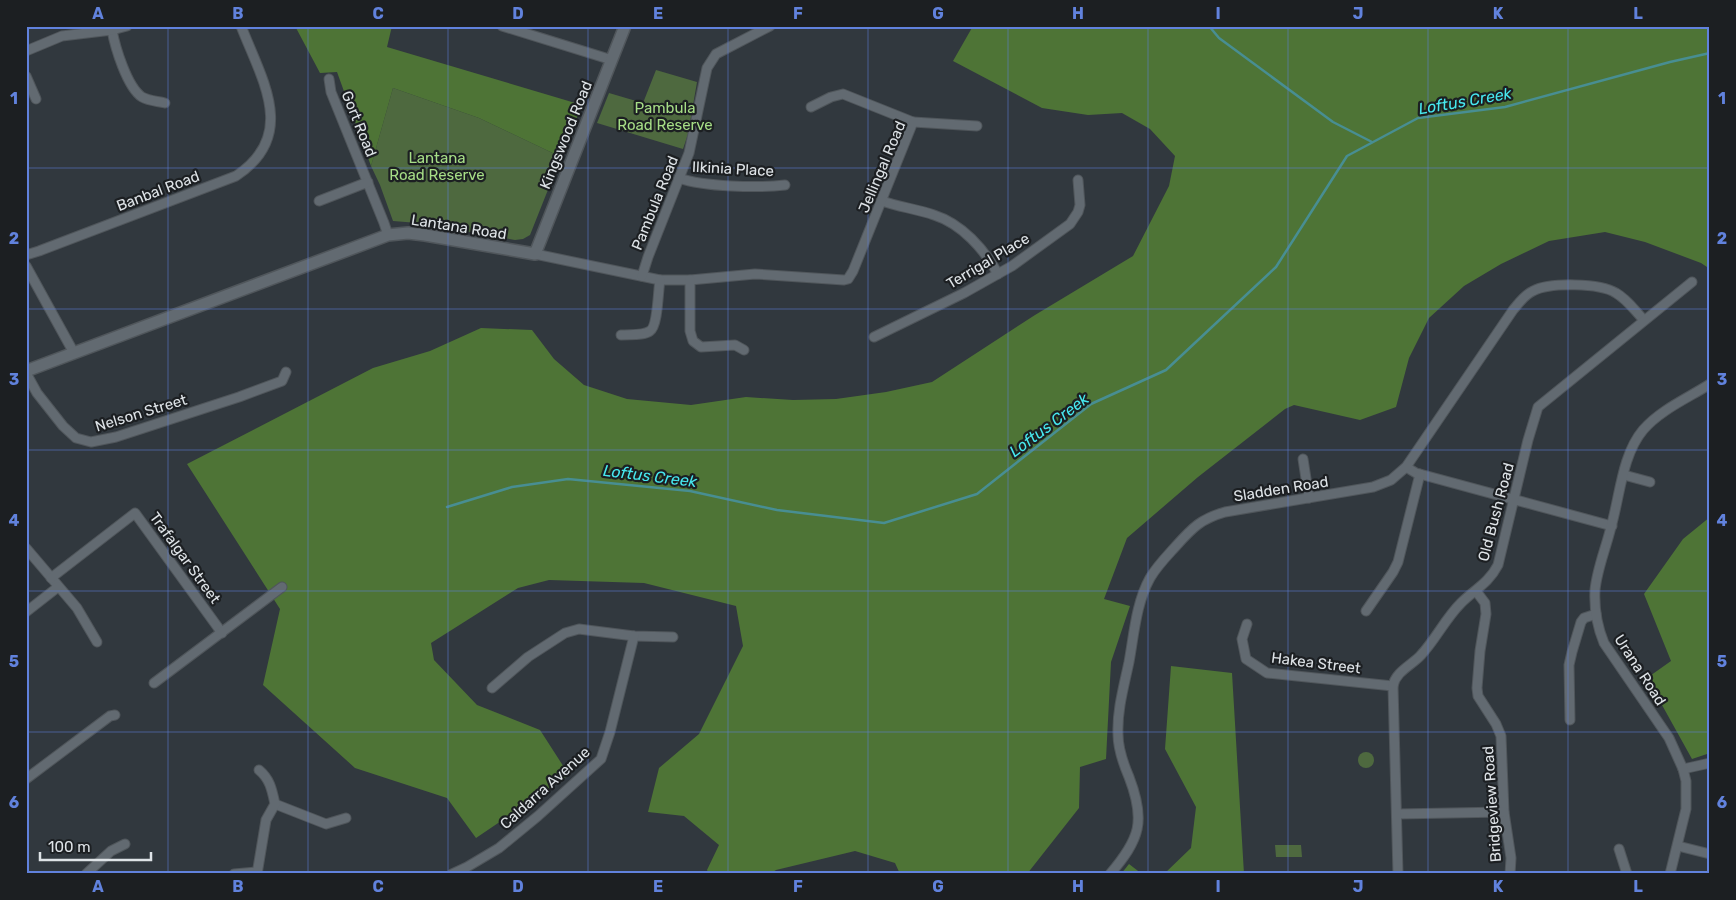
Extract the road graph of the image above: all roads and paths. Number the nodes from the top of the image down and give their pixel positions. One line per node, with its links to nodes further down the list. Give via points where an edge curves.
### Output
1 (127, 26): 6 (street)
2 (242, 26): 25 (street, Banbal Road, via 267,93 272,122 266,146 252,164 236,176)
3 (502, 26): 7 (street)
4 (626, 26): 9 (street, Kingswood Road)
5 (770, 26): 17 (street, Pambula Road, via 723,50 707,68 693,141)
6 (112, 30): 8 (street, via 62,36); 13 (street, via 132,86 143,98)
7 (528, 30): 9 (street)
8 (26, 51)
9 (612, 60): 24 (street, Kingswood Road)
10 (26, 76): 12 (street)
11 (329, 79): 19 (street, Gort Road, via 331,92)
12 (36, 99)
13 (165, 103)
14 (811, 108): 15 (street, via 843,94)
15 (913, 122): 16 (street, Jellingal Road); 22 (street, Jellingal Road)
16 (977, 126)
17 (679, 178): 20 (street, Ilkinia Place, via 756,187); 28 (street, Pambula Road)
18 (1078, 180): 27 (street, Terrigal Place, via 1080,205 1070,224)
19 (368, 182): 21 (street); 23 (street, Gort Road)
20 (785, 184)
21 (319, 201)
22 (882, 201): 27 (street, via 934,214 955,225 990,260); 29 (street, Jellingal Road)
23 (388, 235): 24 (street, Lantana Road, via 425,235); 37 (street, Lantana Road)
24 (535, 254): 28 (street, Lantana Road)
25 (26, 255)
26 (26, 266): 37 (street)
27 (998, 274): 35 (street, Terrigal Place)
28 (642, 276): 30 (street, Lantana Road)
29 (848, 279): 31 (street, Lantana Road, via 838,281 755,274)
30 (660, 280): 31 (street, Lantana Road); 34 (street, via 656,318 651,330)
31 (690, 280): 36 (street, via 690,331 693,341 701,347 735,345)
32 (1692, 282): 33 (street, Old Bush Road)
33 (1644, 320): 42 (street, Sladden Road, via 1628,302 1610,290 1600,288 1557,285 1544,287 1522,298); 47 (street, Old Bush Road, via 1538,407)
34 (621, 336)
35 (874, 337)
36 (744, 350)
37 (74, 353): 38 (street, Lantana Road)
38 (26, 372): 39 (street, Nelson Street, via 37,393 63,426 76,438 91,442 116,437 248,394 282,381)
39 (286, 372)
40 (1709, 386): 44 (street, Urana Road, via 1663,413 1642,431 1632,447)
41 (1303, 459): 46 (street)
42 (1406, 468): 43 (street); 46 (street, Sladden Road, via 1380,485)
43 (1420, 474): 47 (street); 54 (street, via 1398,562)
44 (1624, 475): 45 (street); 48 (street, Urana Road)
45 (1650, 482)
46 (1309, 498): 83 (street, Sladden Road, via 1208,517 1187,534 1151,577 1139,612 1118,721 1122,756 1137,798 1138,827 1126,854)
47 (1514, 498): 48 (street); 53 (street, Old Bush Road, via 1498,565 1492,576)
48 (1612, 526): 56 (street, Urana Road, via 1596,580)
49 (26, 548): 50 (street)
50 (51, 578): 51 (street); 58 (street, Trafalgar Street, via 135,513)
51 (58, 587): 55 (street); 61 (street, via 77,608)
52 (282, 587): 58 (street)
53 (1476, 591): 63 (street, Old Bush Road, via 1461,603 1421,656 1395,678); 72 (street, Bridgeview Road, via 1485,603 1486,614 1478,696 1501,736)
54 (1366, 611)
55 (26, 612)
56 (1596, 614): 66 (street, via 1581,622 1572,652 1569,665); 68 (street, Urana Road, via 1604,643 1669,738)
57 (1247, 624): 63 (street, Hakea Street, via 1242,639 1246,659 1267,673)
58 (222, 633): 62 (street)
59 (634, 636): 60 (street); 64 (street, via 579,629 565,634 528,657); 82 (street, Caldarra Avenue, via 601,759 499,848)
60 (673, 637)
61 (97, 642)
62 (154, 684)
63 (1393, 686): 73 (street)
64 (492, 688)
65 (115, 715): 70 (street)
66 (1570, 720)
67 (1710, 763): 68 (street)
68 (1683, 769): 76 (street, Urana Road, via 1686,809)
69 (259, 770): 71 (street, via 272,787)
70 (26, 778)
71 (275, 804): 74 (street, via 326,824); 79 (street, via 266,820)
72 (1504, 812): 73 (street); 85 (street, Bridgeview Road, via 1511,858)
73 (1397, 814): 84 (street)
74 (346, 818)
75 (125, 844): 80 (street, via 110,851)
76 (1678, 846): 78 (street); 87 (street, Urana Road)
77 (1619, 849): 86 (street)
78 (1710, 854)
79 (257, 873): 81 (street)
80 (86, 874)
81 (234, 874)
82 (452, 874)
83 (1110, 874)
84 (1398, 874)
85 (1510, 874)
86 (1627, 874)
87 (1670, 874)

